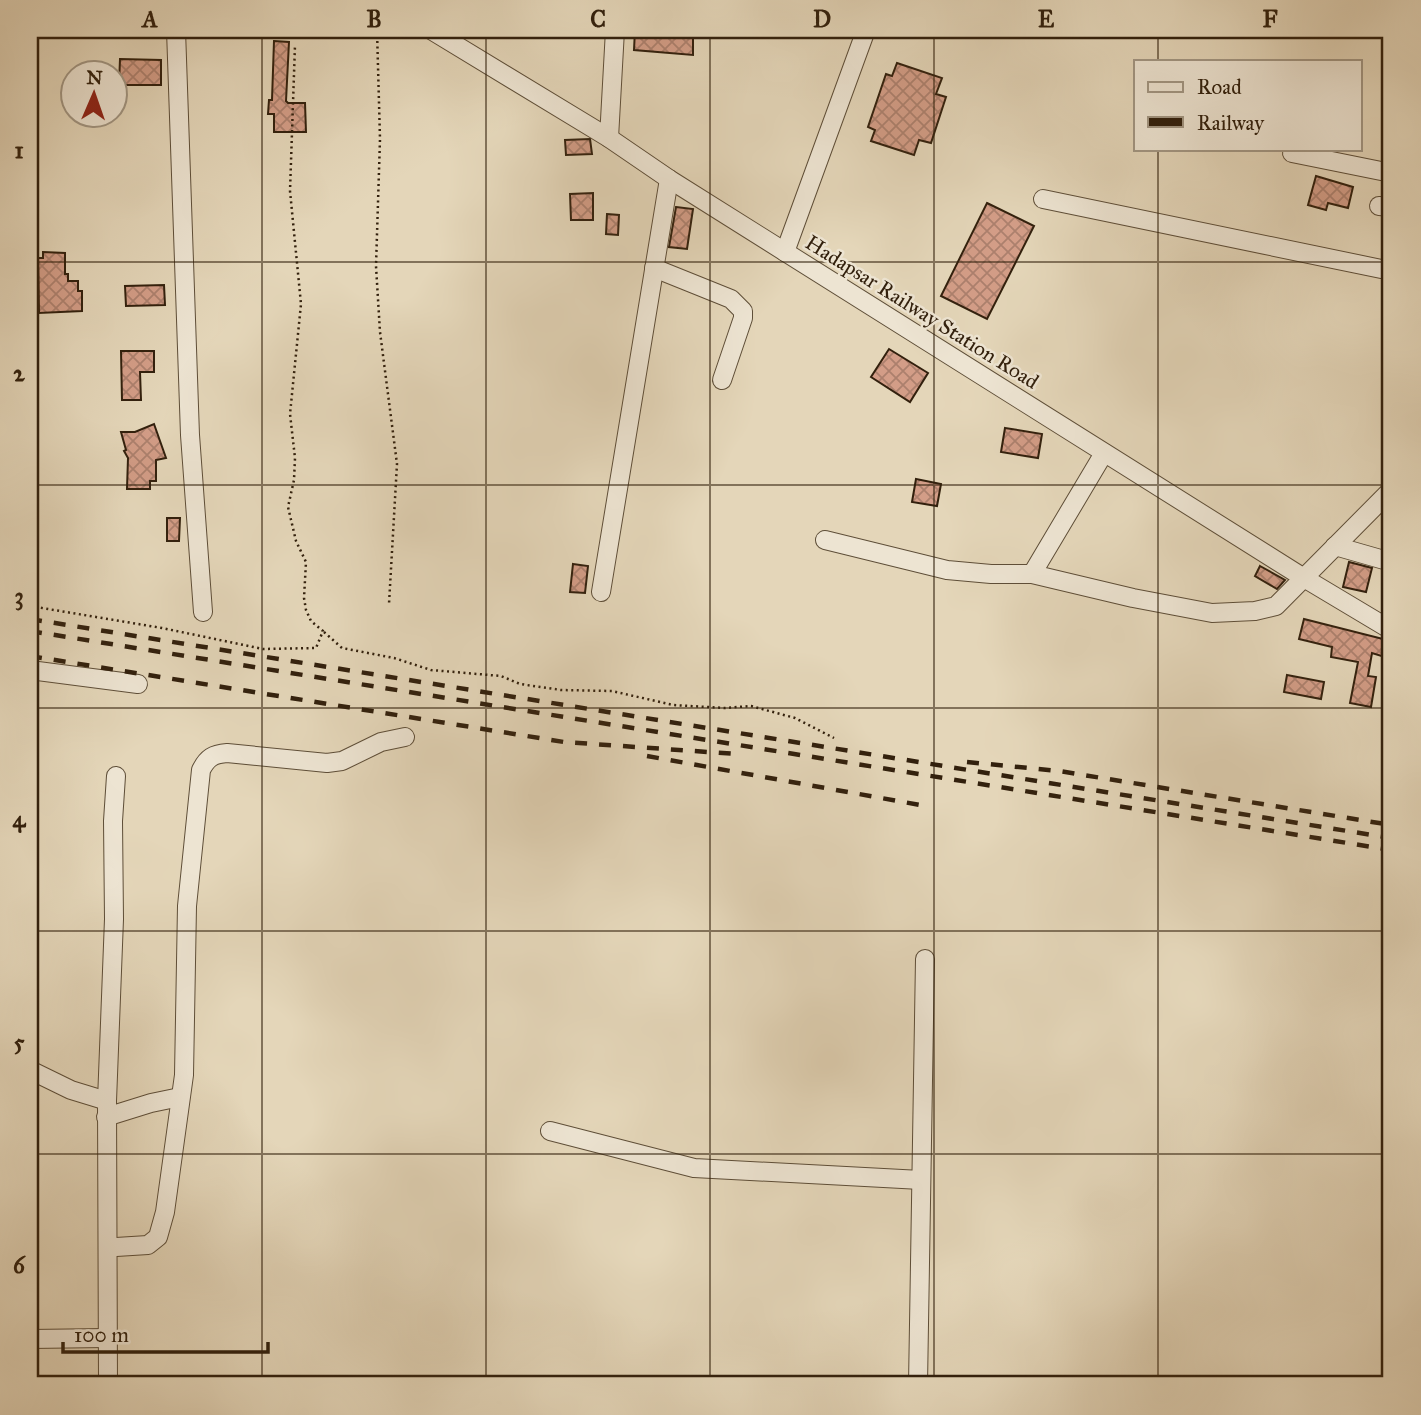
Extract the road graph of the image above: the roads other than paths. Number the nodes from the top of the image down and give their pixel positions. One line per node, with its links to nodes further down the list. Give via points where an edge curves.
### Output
1 (176, 30): 22 (street, via 190,435)
2 (615, 30): 5 (street)
3 (866, 30): 10 (street)
4 (441, 33): 5 (street, Hadapsar Railway Station Road)
5 (609, 138): 8 (street, Hadapsar Railway Station Road)
6 (1292, 153): 7 (street)
7 (1391, 173)
8 (669, 179): 10 (street, Hadapsar Railway Station Road); 11 (street)
9 (1043, 199): 12 (street)
10 (785, 252): 14 (street, Hadapsar Railway Station Road)
11 (654, 268): 13 (street, via 731,299 743,311); 21 (street)
12 (1391, 271)
13 (722, 380)
14 (1104, 453): 19 (street); 20 (street, Hadapsar Railway Station Road)
15 (1391, 489): 17 (street)
16 (825, 540): 19 (street, via 947,570)
17 (1335, 546): 18 (street); 20 (street)
18 (1391, 562)
19 (1032, 574): 20 (street, via 1212,612 1276,606)
20 (1304, 578): 23 (street, Hadapsar Railway Station Road)
21 (601, 592)
22 (203, 612)
23 (1391, 630)
24 (30, 670): 25 (street)
25 (138, 684)
26 (405, 737): 30 (street, via 327,763 227,753 206,760 201,770 187,906)
27 (116, 776): 31 (street)
28 (925, 959): 33 (street)
29 (30, 1070): 31 (street)
30 (180, 1097): 31 (street); 34 (street, via 158,1237 148,1245)
31 (106, 1109): 35 (street)
32 (550, 1131): 33 (street, via 694,1168)
33 (921, 1180): 38 (street)
34 (116, 1247)
35 (107, 1338): 36 (street); 37 (street)
36 (30, 1339)
37 (108, 1385)
38 (918, 1385)

